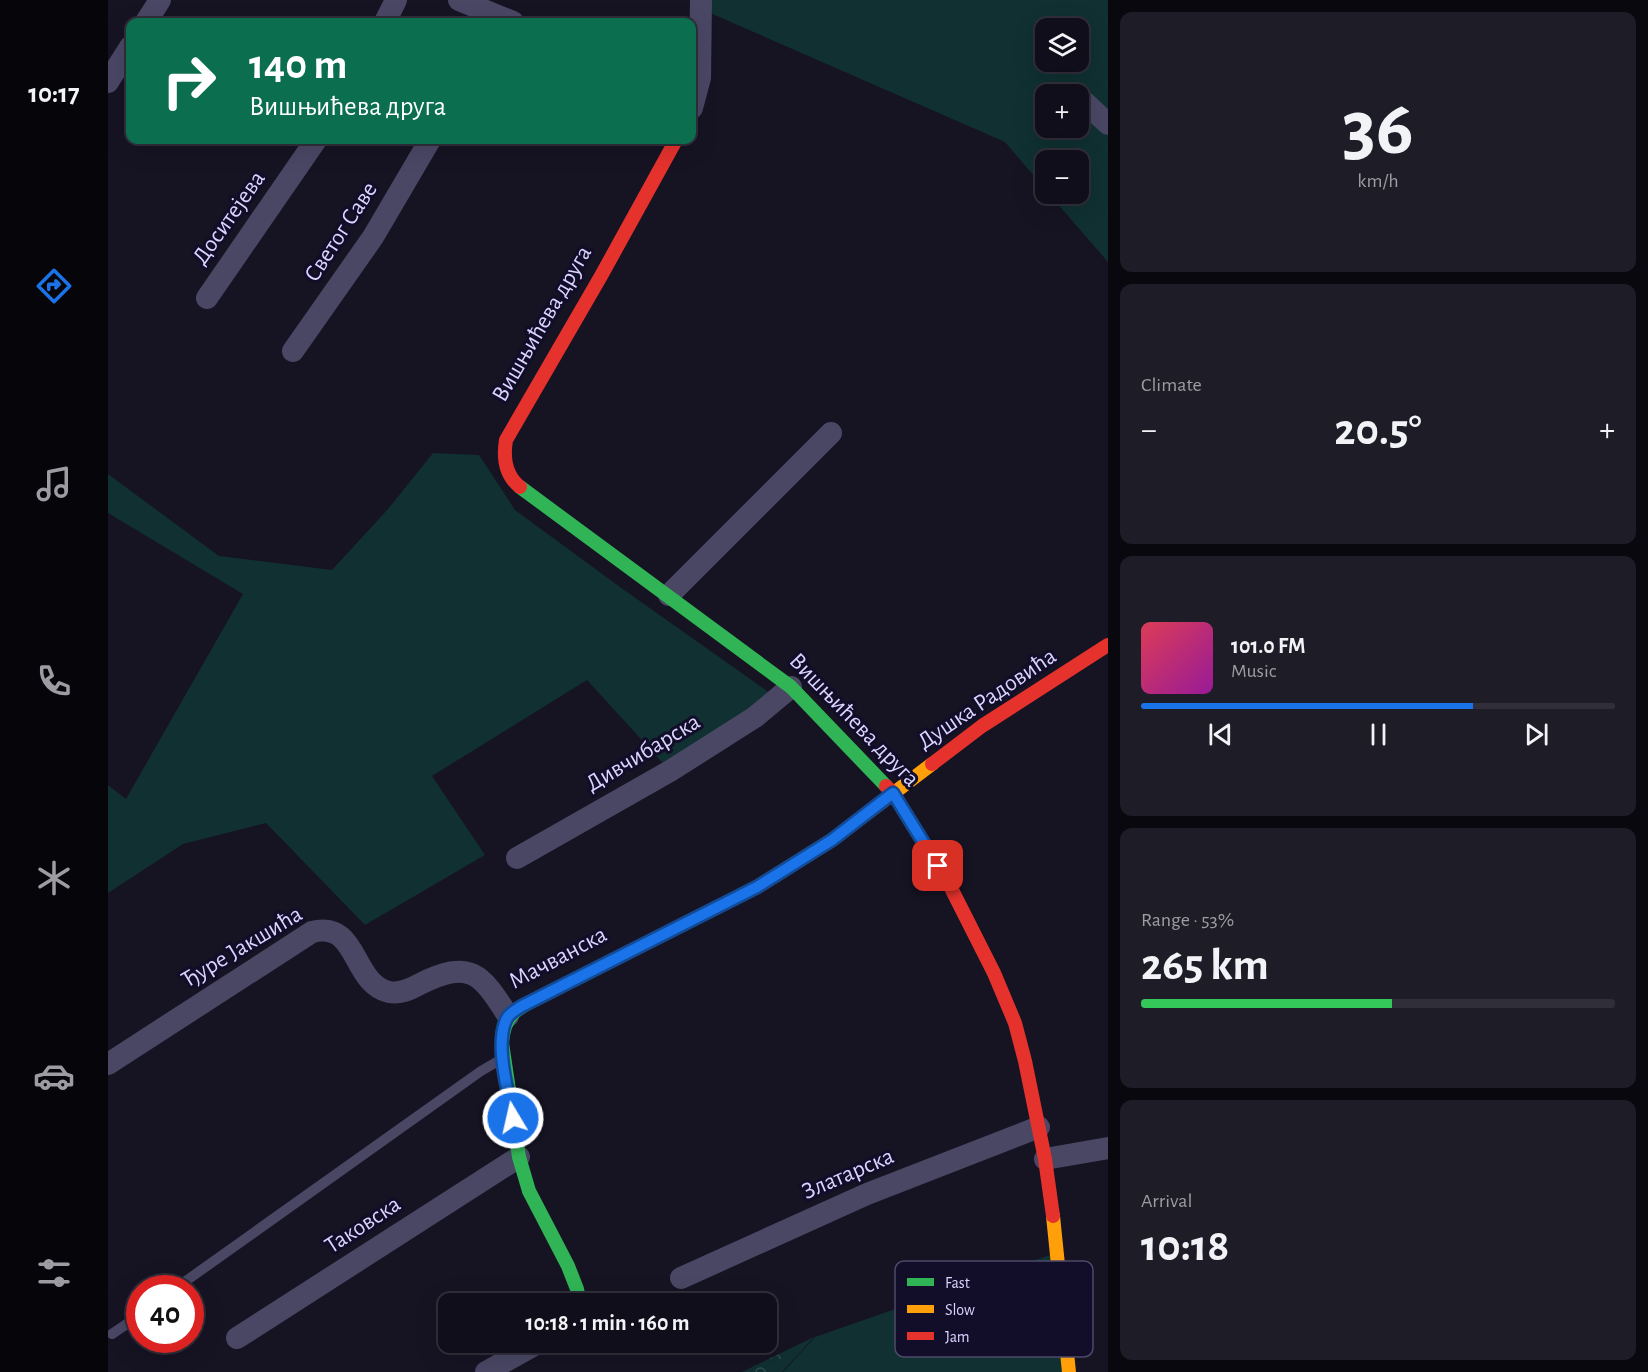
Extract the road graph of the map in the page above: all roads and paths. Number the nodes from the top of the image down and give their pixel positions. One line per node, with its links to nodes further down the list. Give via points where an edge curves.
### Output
1 (160, 0): 5 (street)
2 (396, 0): 6 (street)
3 (459, 0): 7 (street)
4 (701, 0): 10 (street, via 700,78)
5 (149, 18)
6 (387, 18)
7 (499, 18)
8 (126, 53): 9 (street)
9 (108, 82)
10 (696, 92)
11 (1089, 106): 12 (street)
12 (1108, 124)
13 (313, 144): 16 (street, Доситејева)
14 (428, 144): 17 (street, Светог Саве, via 373,237)
15 (674, 144): 19 (street, Вишњићева друга, via 506,440 504,456 505,470 514,482)
16 (207, 298)
17 (292, 351)
18 (831, 433): 19 (street)
19 (669, 595): 21 (street, Вишњићева друга)
20 (1108, 645): 22 (street, Душка Радовића, via 982,726)
21 (791, 687): 22 (street, Вишњићева друга); 23 (street, Дивчибарска, via 754,717 670,771)
22 (893, 793): 24 (street, Мачванска, via 832,840 757,887); 27 (street, Вишњићева друга, via 949,884 994,973 1015,1023)
23 (517, 858)
24 (508, 1016): 25 (street, Мачванска, via 503,1030); 26 (street, Ђуре Јакшића, via 485,983 465,972 442,973 404,992 380,989 363,972 344,939 323,929 312,932)
25 (503, 1058): 29 (street, Мачванска); 32 (lane)
26 (108, 1064)
27 (1039, 1127): 30 (street, Вишњићева друга); 33 (street, Златарска, via 867,1194)
28 (1108, 1148): 30 (street)
29 (519, 1157): 34 (street, Мачванска, via 529,1191); 37 (street, Таковска)
30 (1045, 1159): 31 (street, Вишњићева друга)
31 (1057, 1261)
32 (194, 1275)
33 (681, 1278)
34 (578, 1293)
35 (126, 1324): 36 (lane)
36 (112, 1334)
37 (237, 1338)
38 (520, 1353): 40 (street)
39 (1067, 1357): 41 (street, Вишњићева друга)
40 (486, 1372)
41 (1069, 1372)

